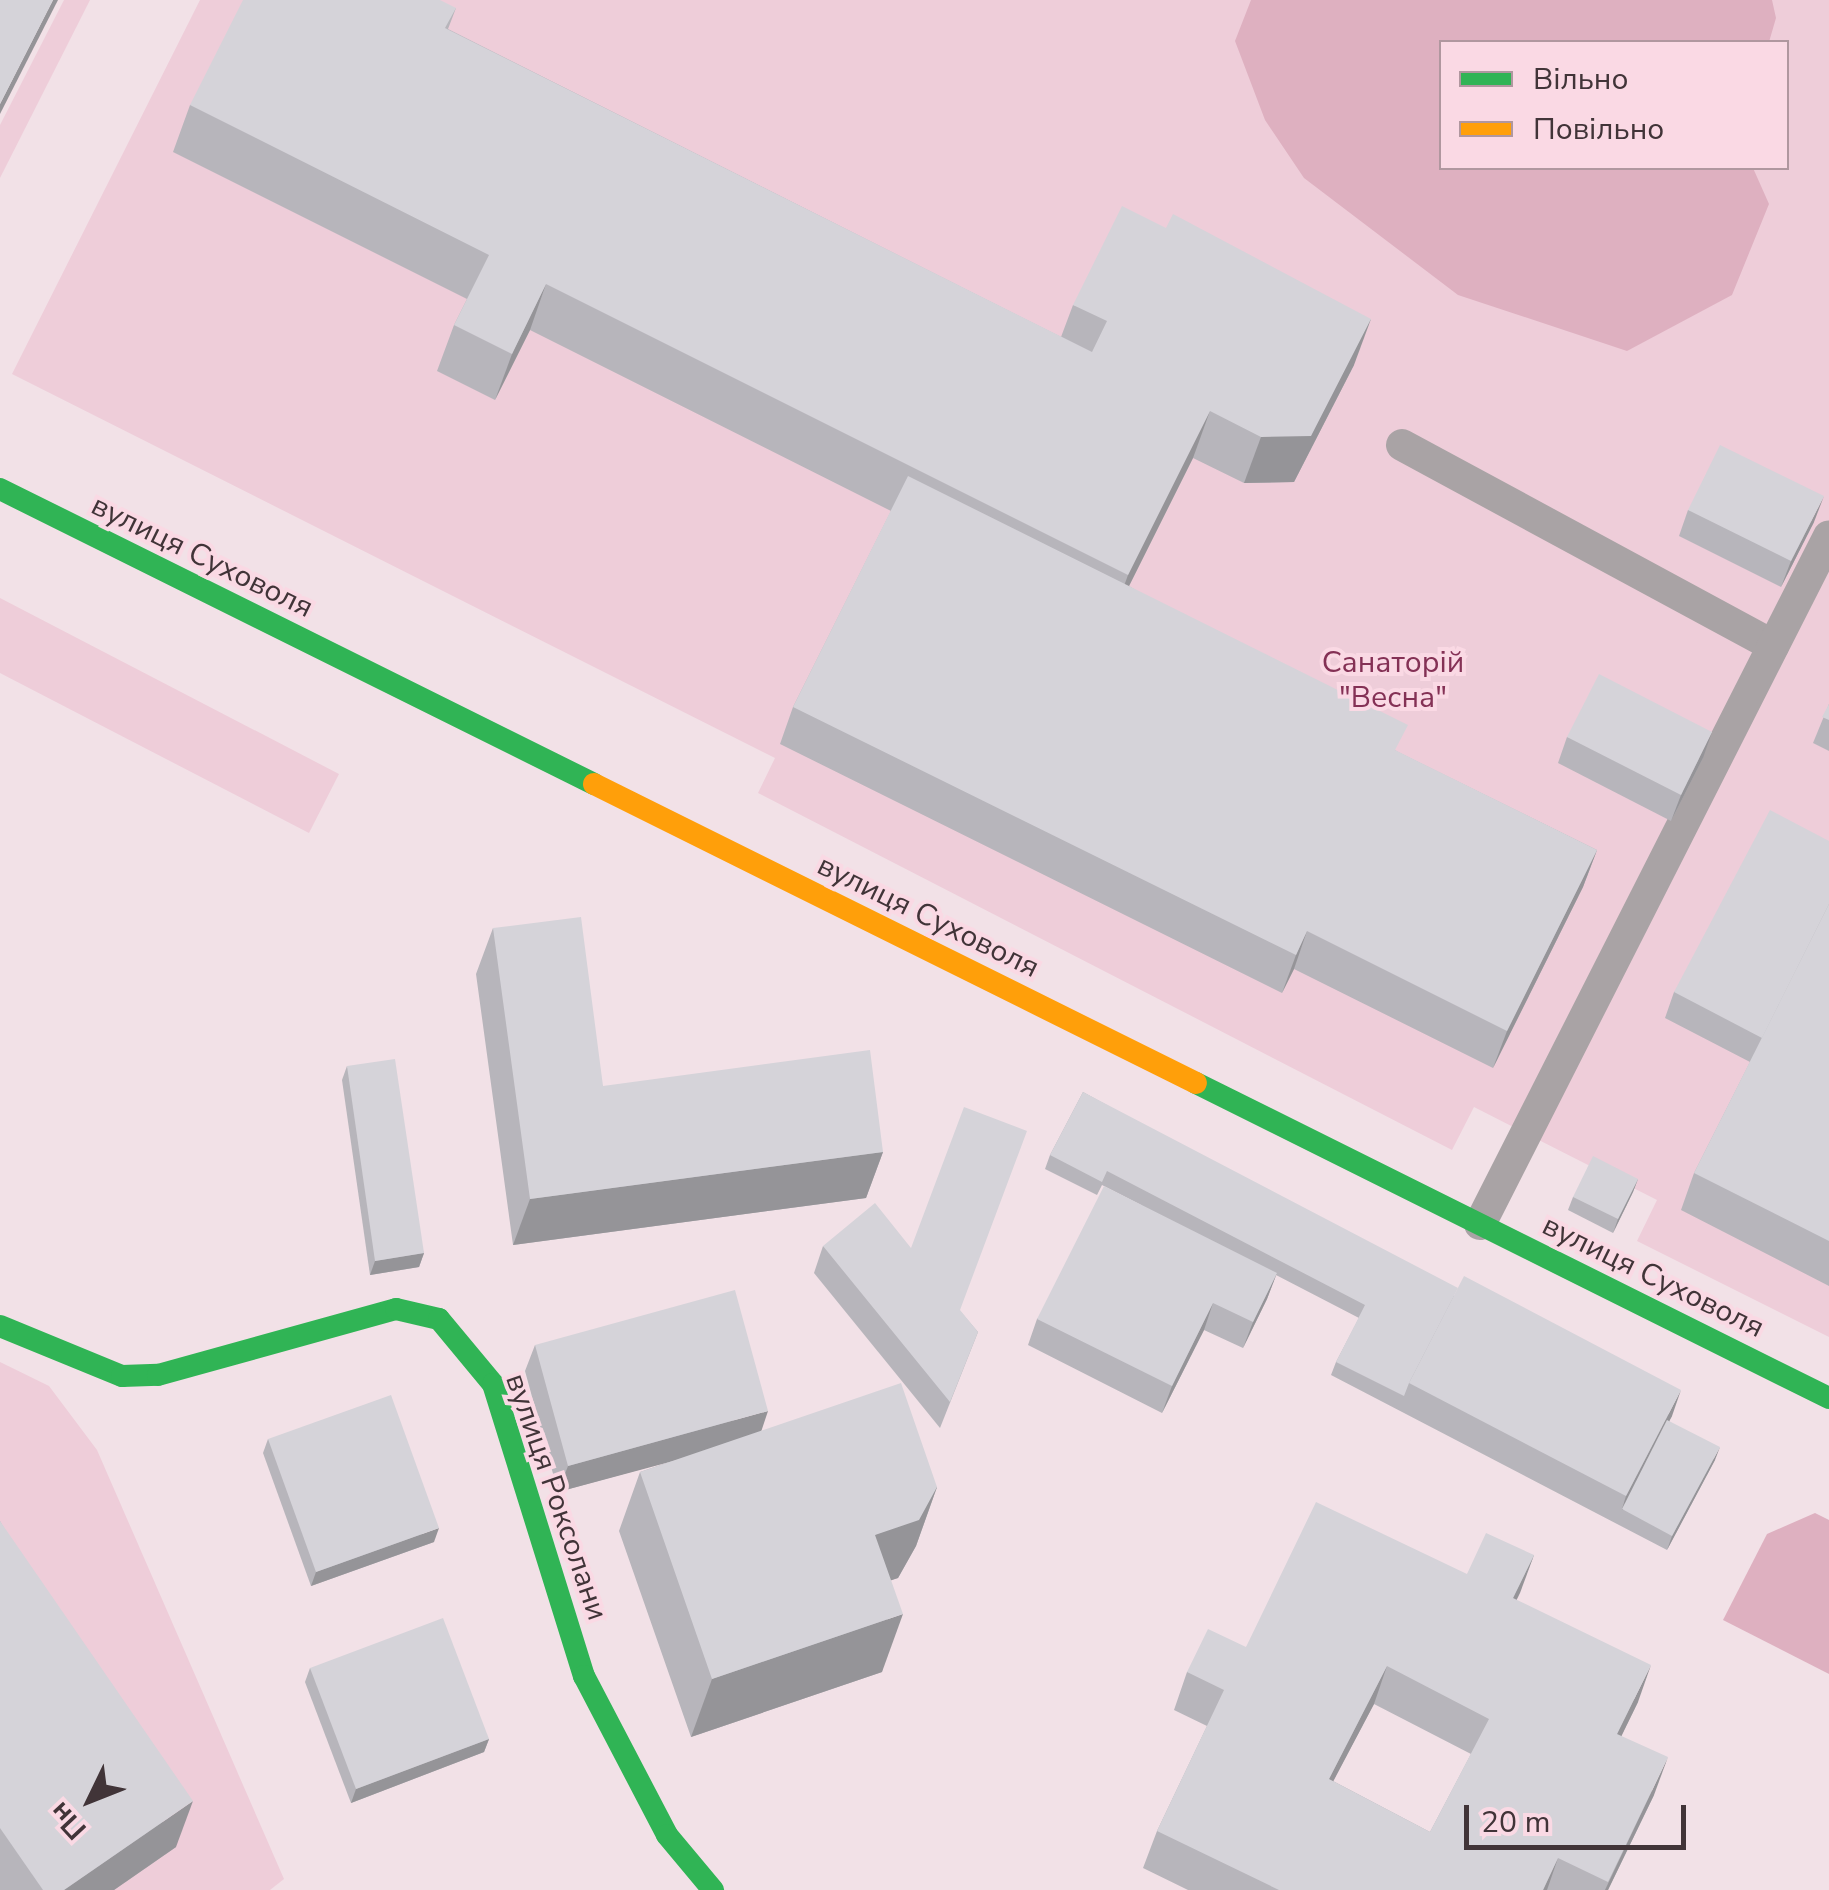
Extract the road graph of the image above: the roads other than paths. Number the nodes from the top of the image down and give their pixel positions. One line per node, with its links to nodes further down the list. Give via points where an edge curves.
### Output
1 (1402, 445): 4 (lane)
2 (0, 490): 5 (street, вулиця Суховоля)
3 (1829, 536): 4 (lane)
4 (1773, 646): 5 (lane)
5 (1480, 1224): 7 (street, вулиця Суховоля)
6 (0, 1326): 8 (street, вулиця Роксолани, via 122,1376 158,1376 396,1310 439,1319 493,1384 584,1676 667,1835)
7 (1829, 1398)
8 (713, 1890)

